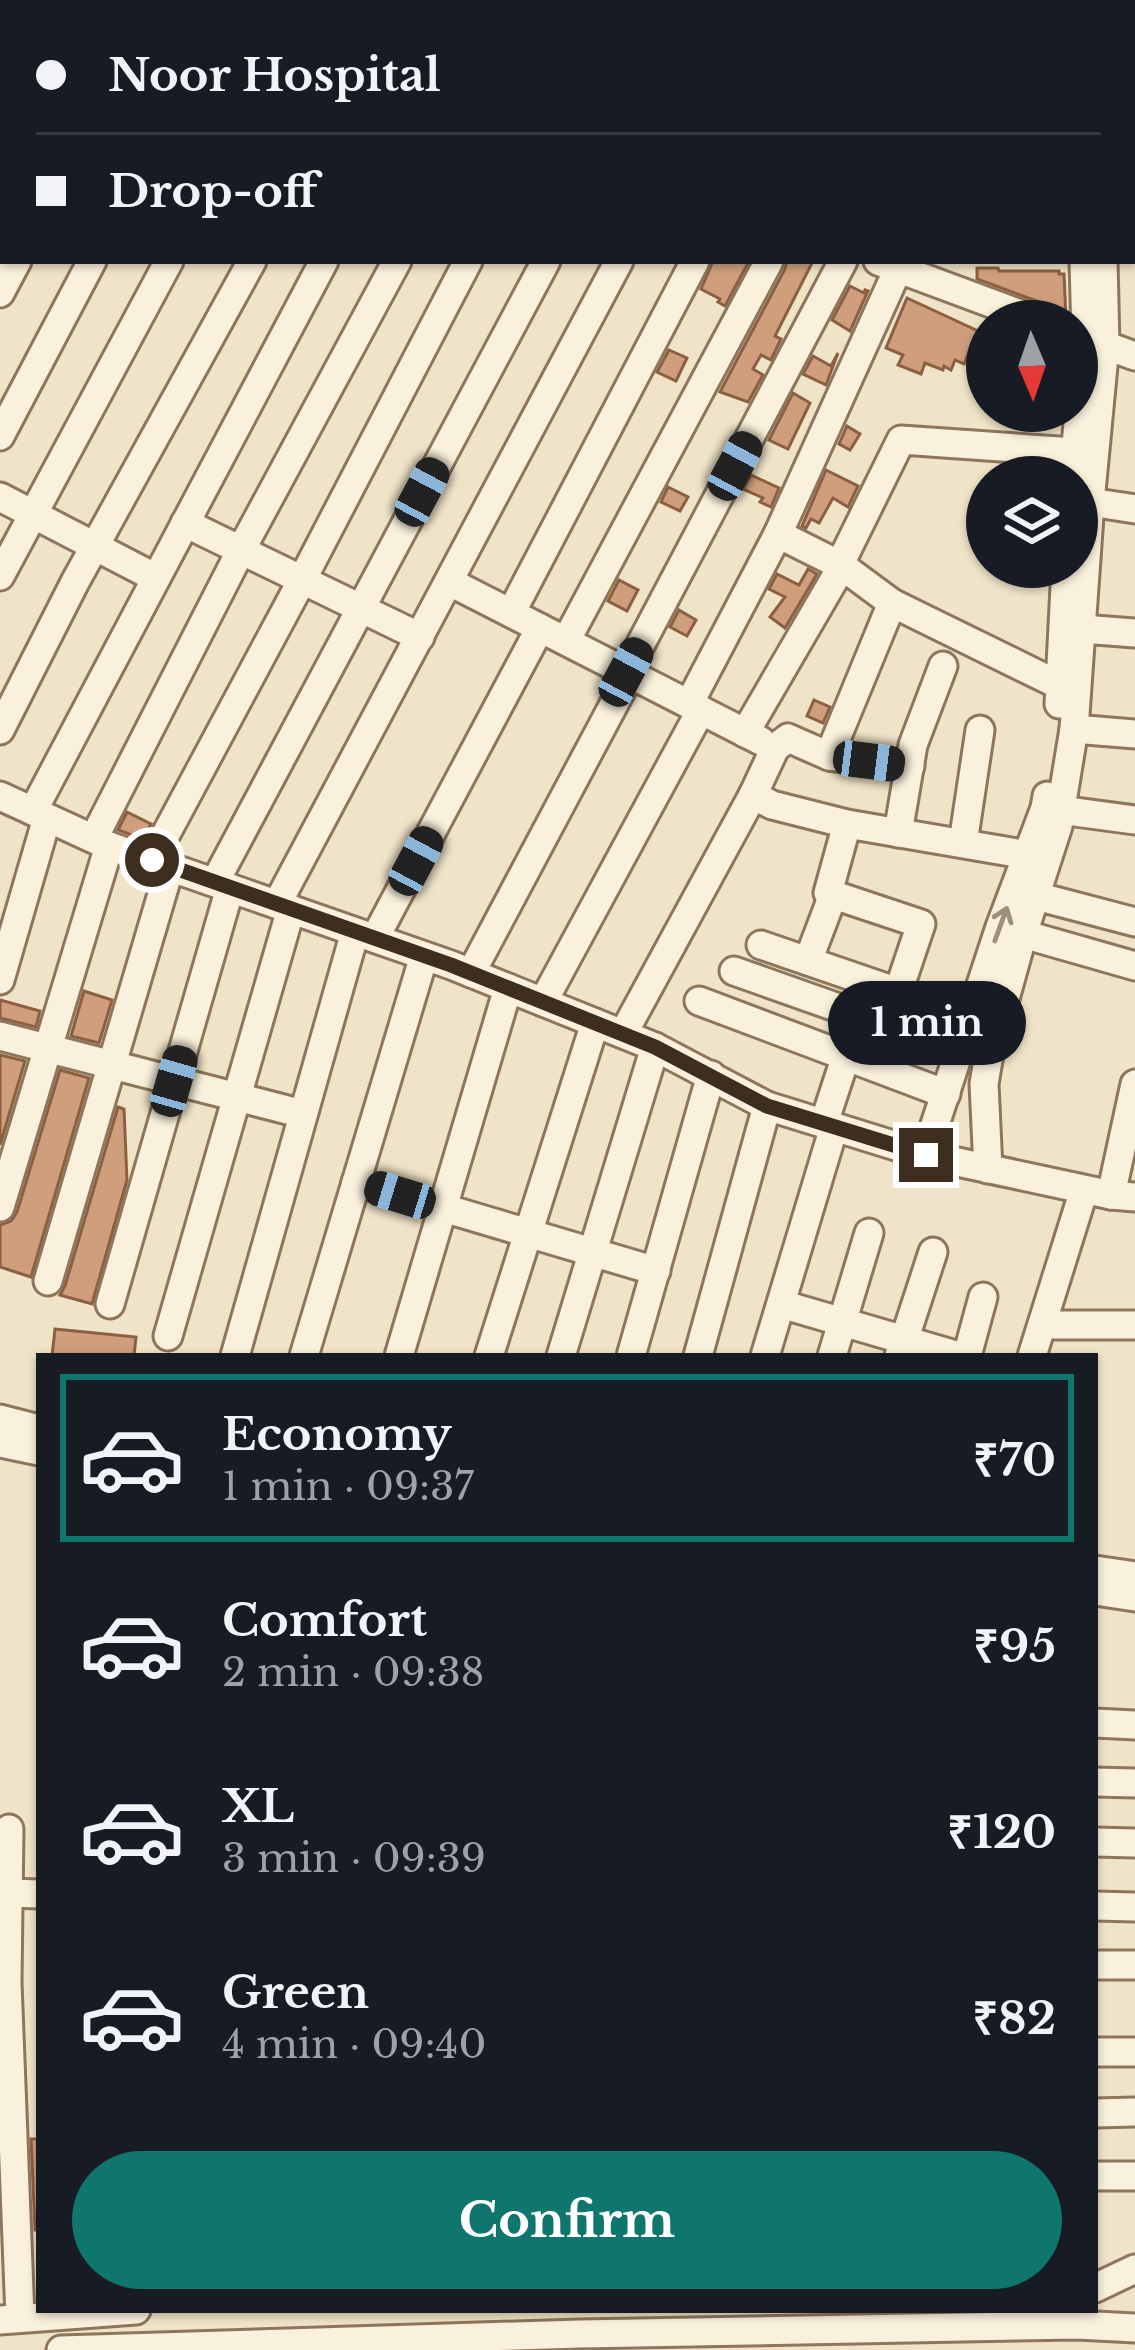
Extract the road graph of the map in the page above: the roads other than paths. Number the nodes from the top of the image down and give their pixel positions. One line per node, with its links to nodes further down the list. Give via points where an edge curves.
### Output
1 (15, 264): 17 (street)
2 (90, 264): 23 (street)
3 (167, 264): 28 (street)
4 (250, 264): 31 (street)
5 (322, 264): 29 (street)
6 (395, 264): 32 (street)
7 (466, 264): 36 (street)
8 (544, 264): 41 (street)
9 (618, 264): 37 (street)
10 (693, 264): 42 (street)
11 (767, 264): 47 (street)
12 (841, 264): 49 (street)
13 (1084, 264): 19 (street)
14 (1102, 264): 20 (street)
15 (888, 265): 16 (street); 30 (street)
16 (955, 275): 18 (street)
17 (0, 293)
18 (1001, 300)
19 (1086, 300)
20 (1096, 300)
21 (1098, 343): 22 (street)
22 (1135, 356)
23 (0, 436)
24 (1012, 456): 33 (street, via 901,440)
25 (0, 497): 28 (street)
26 (1098, 503): 27 (street)
27 (1135, 509)
28 (32, 514): 31 (street); 34 (street)
29 (185, 523): 32 (street); 35 (street)
30 (778, 534): 33 (street); 51 (street)
31 (95, 546): 35 (street); 53 (street)
32 (241, 550): 36 (street); 67 (street)
33 (842, 566): 40 (street); 55 (street)
34 (0, 576)
35 (156, 578): 63 (street)
36 (302, 580): 41 (street); 70 (street)
37 (450, 582): 42 (street); 46 (street)
38 (1065, 588): 50 (street)
39 (1085, 588): 44 (street)
40 (892, 603): 50 (street); 58 (street)
41 (359, 608): 46 (street); 71 (street)
42 (511, 613): 43 (street)
43 (540, 628): 47 (street); 77 (street)
44 (1082, 629): 45 (street); 52 (street)
45 (1135, 633)
46 (421, 638): 74 (street)
47 (566, 641): 49 (street)
48 (944, 666): 59 (street)
49 (628, 673): 51 (street); 83 (street)
50 (1059, 685): 62 (street)
51 (695, 707): 55 (street); 88 (street)
52 (1074, 729): 56 (street); 62 (street)
53 (0, 730)
54 (980, 730): 68 (street)
55 (745, 733): 57 (street)
56 (1135, 734)
57 (775, 748): 58 (street, via 788,738); 60 (street)
58 (829, 756): 59 (street)
59 (910, 766): 66 (street)
60 (752, 795): 65 (street); 91 (street)
61 (0, 796): 63 (street)
62 (1054, 810): 64 (street); 69 (street); 73 (street)
63 (40, 814): 67 (street); 84 (street)
64 (1135, 820)
65 (847, 824): 66 (street); 72 (street)
66 (898, 832): 68 (street)
67 (101, 842): 70 (street); 94 (street)
68 (963, 844): 69 (street)
69 (1028, 855): 95 (street, one-way to 69)
70 (161, 863): 71 (street); 97 (street)
71 (222, 885): 74 (street); 99 (street)
72 (833, 895): 80 (street); 86 (street, via 921,924)
73 (1036, 896): 75 (street); 76 (street)
74 (284, 907): 77 (street); 102 (street)
75 (1135, 922)
76 (1023, 934): 81 (street); 107 (street, via 988,1060)
77 (365, 935): 79 (street); 104 (street)
78 (761, 945): 80 (street)
79 (424, 956): 83 (street); 108 (street)
80 (808, 961): 86 (street)
81 (1135, 966)
82 (734, 970): 90 (street)
83 (471, 973): 85 (street)
84 (0, 980)
85 (508, 988): 88 (street); 111 (street)
86 (898, 992): 90 (street)
87 (699, 1001): 96 (street)
88 (543, 1002): 89 (street)
89 (595, 1023): 91 (street); 112 (street)
90 (887, 1025): 95 (street)
91 (622, 1034): 93 (street)
92 (0, 1036): 94 (street)
93 (655, 1047): 98 (street); 114 (street)
94 (48, 1049): 97 (street); 110 (street)
95 (960, 1051): 101 (street)
96 (846, 1056): 101 (street); 105 (street)
97 (110, 1065): 99 (street); 117 (street)
98 (711, 1075): 103 (street); 116 (street)
99 (174, 1081): 102 (street); 119 (street)
100 (1135, 1084): 109 (street)
101 (946, 1094): 106 (street)
102 (237, 1097): 104 (street); 124 (street)
103 (767, 1106): 105 (street); 132 (street)
104 (303, 1114): 126 (street)
105 (829, 1125): 106 (street); 120 (street)
106 (926, 1155): 107 (street)
107 (988, 1169): 109 (street)
108 (356, 1182): 111 (street); 127 (street)
109 (1110, 1194): 122 (street)
110 (0, 1207)
111 (443, 1208): 112 (street); 128 (street)
112 (528, 1233): 114 (street); 129 (street)
113 (868, 1234): 121 (street)
114 (592, 1252): 116 (street); 130 (street)
115 (933, 1252): 125 (street)
116 (656, 1271): 131 (street)
117 (47, 1281)
118 (983, 1297): 136 (street)
119 (110, 1304)
120 (781, 1304): 121 (street); 133 (street)
121 (842, 1322): 125 (street); 134 (street)
122 (1042, 1325): 123 (street); 137 (street)
123 (1135, 1325)
124 (168, 1336)
125 (902, 1348): 135 (street)
126 (236, 1353)
127 (305, 1353)
128 (400, 1353)
129 (490, 1353)
130 (562, 1353)
131 (632, 1353)
132 (699, 1353)
133 (766, 1353)
134 (833, 1353)
135 (940, 1353)
136 (964, 1353)
137 (1033, 1353)
138 (0, 1419): 139 (street)
139 (36, 1428)
140 (0, 1443): 141 (street)
141 (36, 1449)
142 (1098, 1570): 143 (street)
143 (1135, 1576)
144 (1098, 1591): 145 (street)
145 (1135, 1597)
146 (1098, 1723): 147 (street)
147 (1135, 1725)
148 (1098, 1782): 149 (street)
149 (1135, 1783)
150 (8, 1829): 153 (street)
151 (1098, 1842): 152 (street)
152 (1135, 1843)
153 (5, 1886): 154 (street); 170 (street)
154 (36, 1893)
155 (1098, 1906): 156 (street)
156 (1135, 1906)
157 (1098, 1965): 158 (street)
158 (1135, 1965)
159 (1098, 2052): 160 (street)
160 (1135, 2052)
161 (1135, 2112): 162 (street)
162 (1098, 2113)
163 (1098, 2176): 164 (street)
164 (1135, 2176)
165 (1135, 2269): 166 (street)
166 (1098, 2287)
167 (95, 2313): 170 (street)
168 (123, 2313): 178 (street)
169 (1075, 2313): 172 (street)
170 (10, 2319)
171 (492, 2323): 175 (street); 177 (street)
172 (1097, 2326): 173 (street); 176 (street)
173 (1135, 2328)
174 (733, 2330): 176 (street); 177 (street)
175 (447, 2333): 178 (street)
176 (963, 2338)
177 (656, 2341)
178 (119, 2349): 179 (street)
179 (61, 2350)

